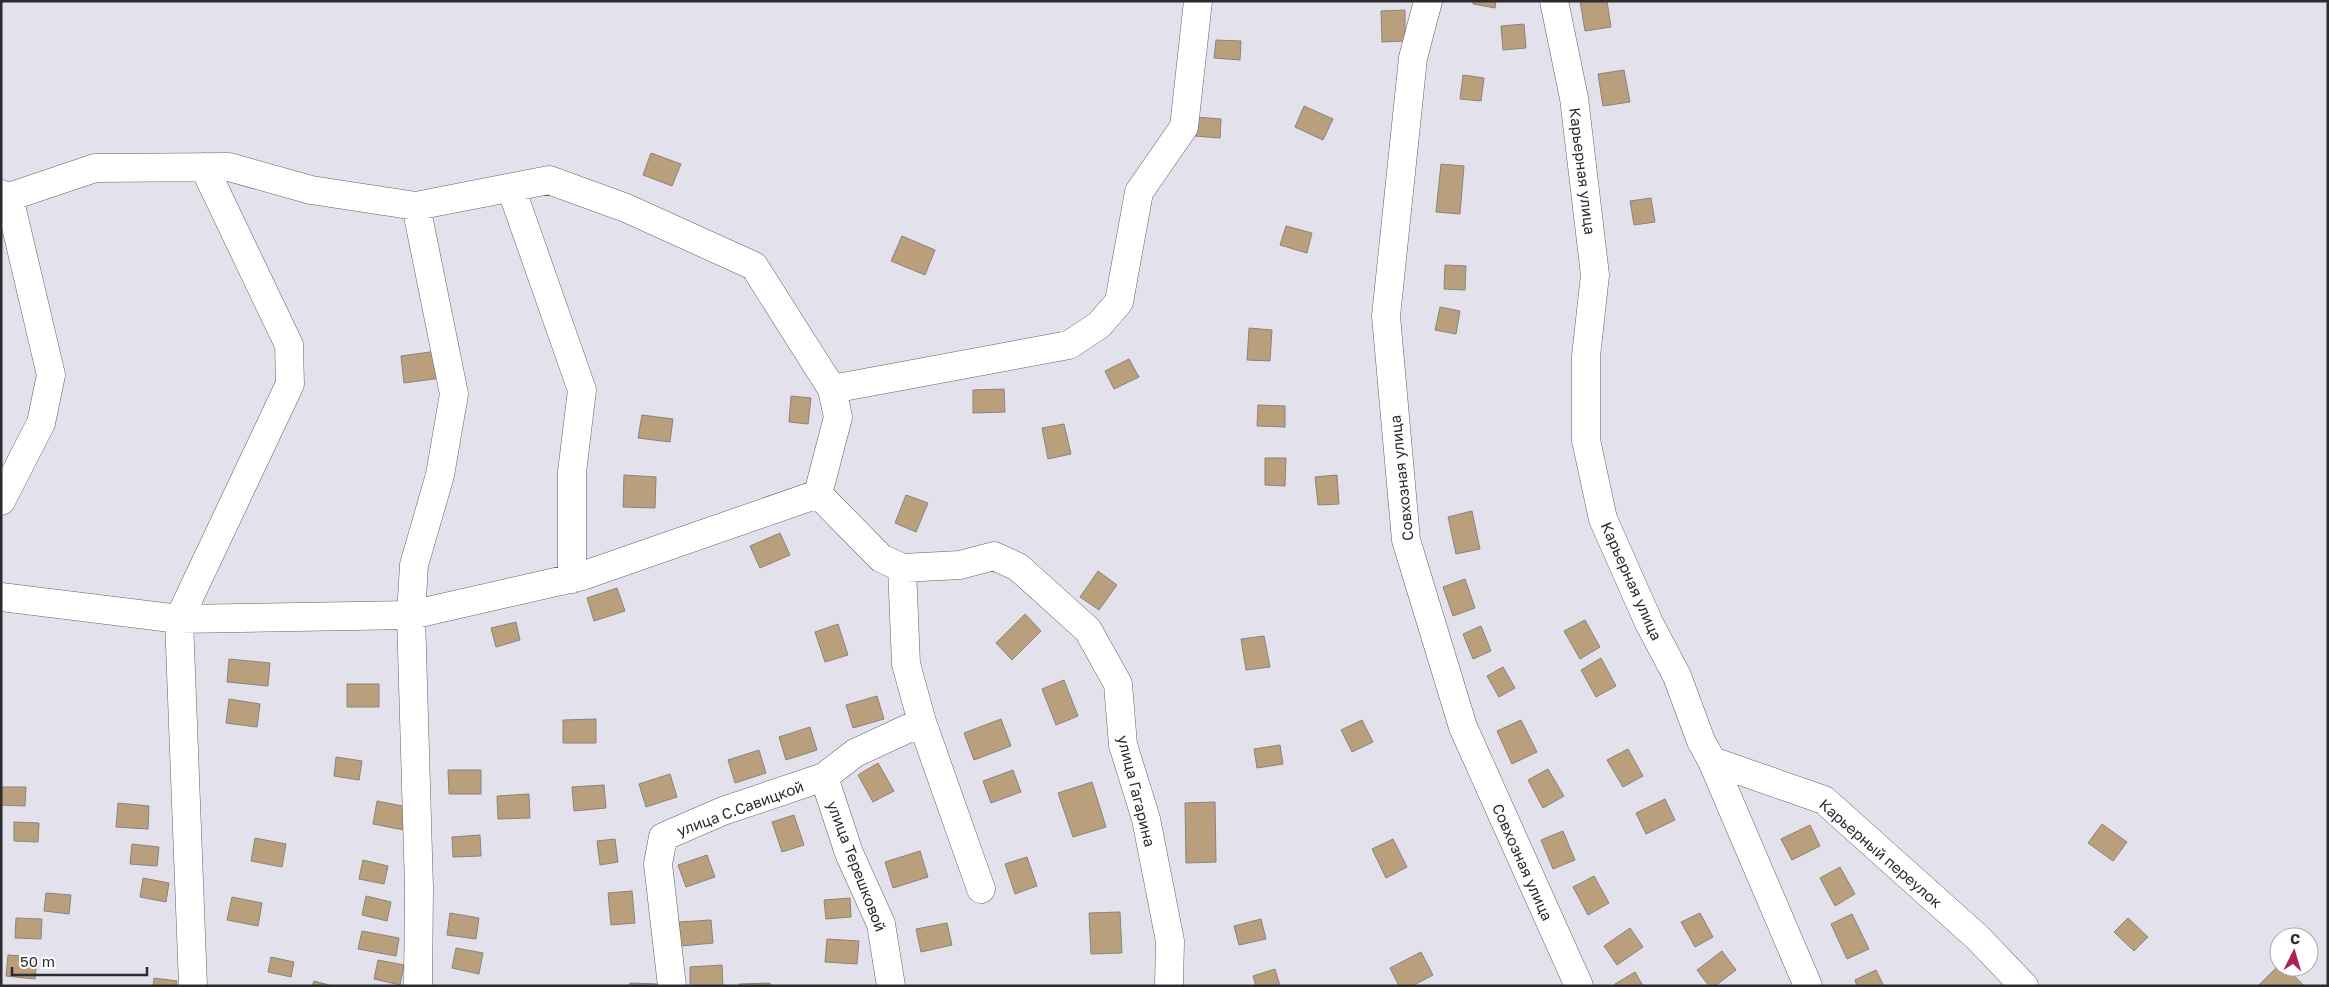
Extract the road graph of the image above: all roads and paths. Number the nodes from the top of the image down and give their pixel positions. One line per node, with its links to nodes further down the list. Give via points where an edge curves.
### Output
1 (1198, 1): 8 (street, via 1184,127 1139,192 1119,302 1099,325 1069,345)
2 (1428, 1): 25 (street, Совхозная улица, via 1413,58 1386,316 1406,540 1463,727)
3 (1554, 1): 17 (street, Карьерная улица, via 1574,98 1595,275 1586,356 1586,440 1603,519 1649,623 1677,676 1701,741)
4 (204, 167): 6 (street, via 95,168); 7 (street, via 229,167 311,190); 15 (street, via 289,345 290,384)
5 (511, 188): 7 (street); 8 (street, via 549,180 626,208 754,266); 12 (street, via 582,390 572,472)
6 (5, 195): 10 (street, via 51,375 41,422)
7 (416, 206): 14 (street, via 454,394 440,475 414,565)
8 (832, 389): 9 (street, via 838,417)
9 (818, 494): 11 (street, улица Гагарина, via 881,558); 12 (street)
10 (1, 501)
11 (902, 568): 16 (street, via 906,664); 24 (street, улица Гагарина, via 960,565 994,556 1018,568 1088,630 1118,684 1122,746 1146,819 1170,941)
12 (572, 579): 14 (street)
13 (1, 597): 15 (street)
14 (411, 615): 15 (street); 21 (street, via 419,888)
15 (179, 619): 20 (street)
16 (922, 722): 18 (street, улица С.Савицкой, via 855,753); 19 (street)
17 (1712, 760): 26 (street, Карьерная улица); 27 (street, Карьерный переулок, via 1824,800 1977,937)
18 (824, 777): 22 (street, улица С.Савицкой, via 723,811 663,837 658,864); 23 (street, улица Терешковой, via 849,853 881,924)
19 (981, 889)
20 (193, 986)
21 (418, 986)
22 (672, 986)
23 (891, 986)
24 (1169, 986)
25 (1579, 986)
26 (1808, 986)
27 (2024, 986)

